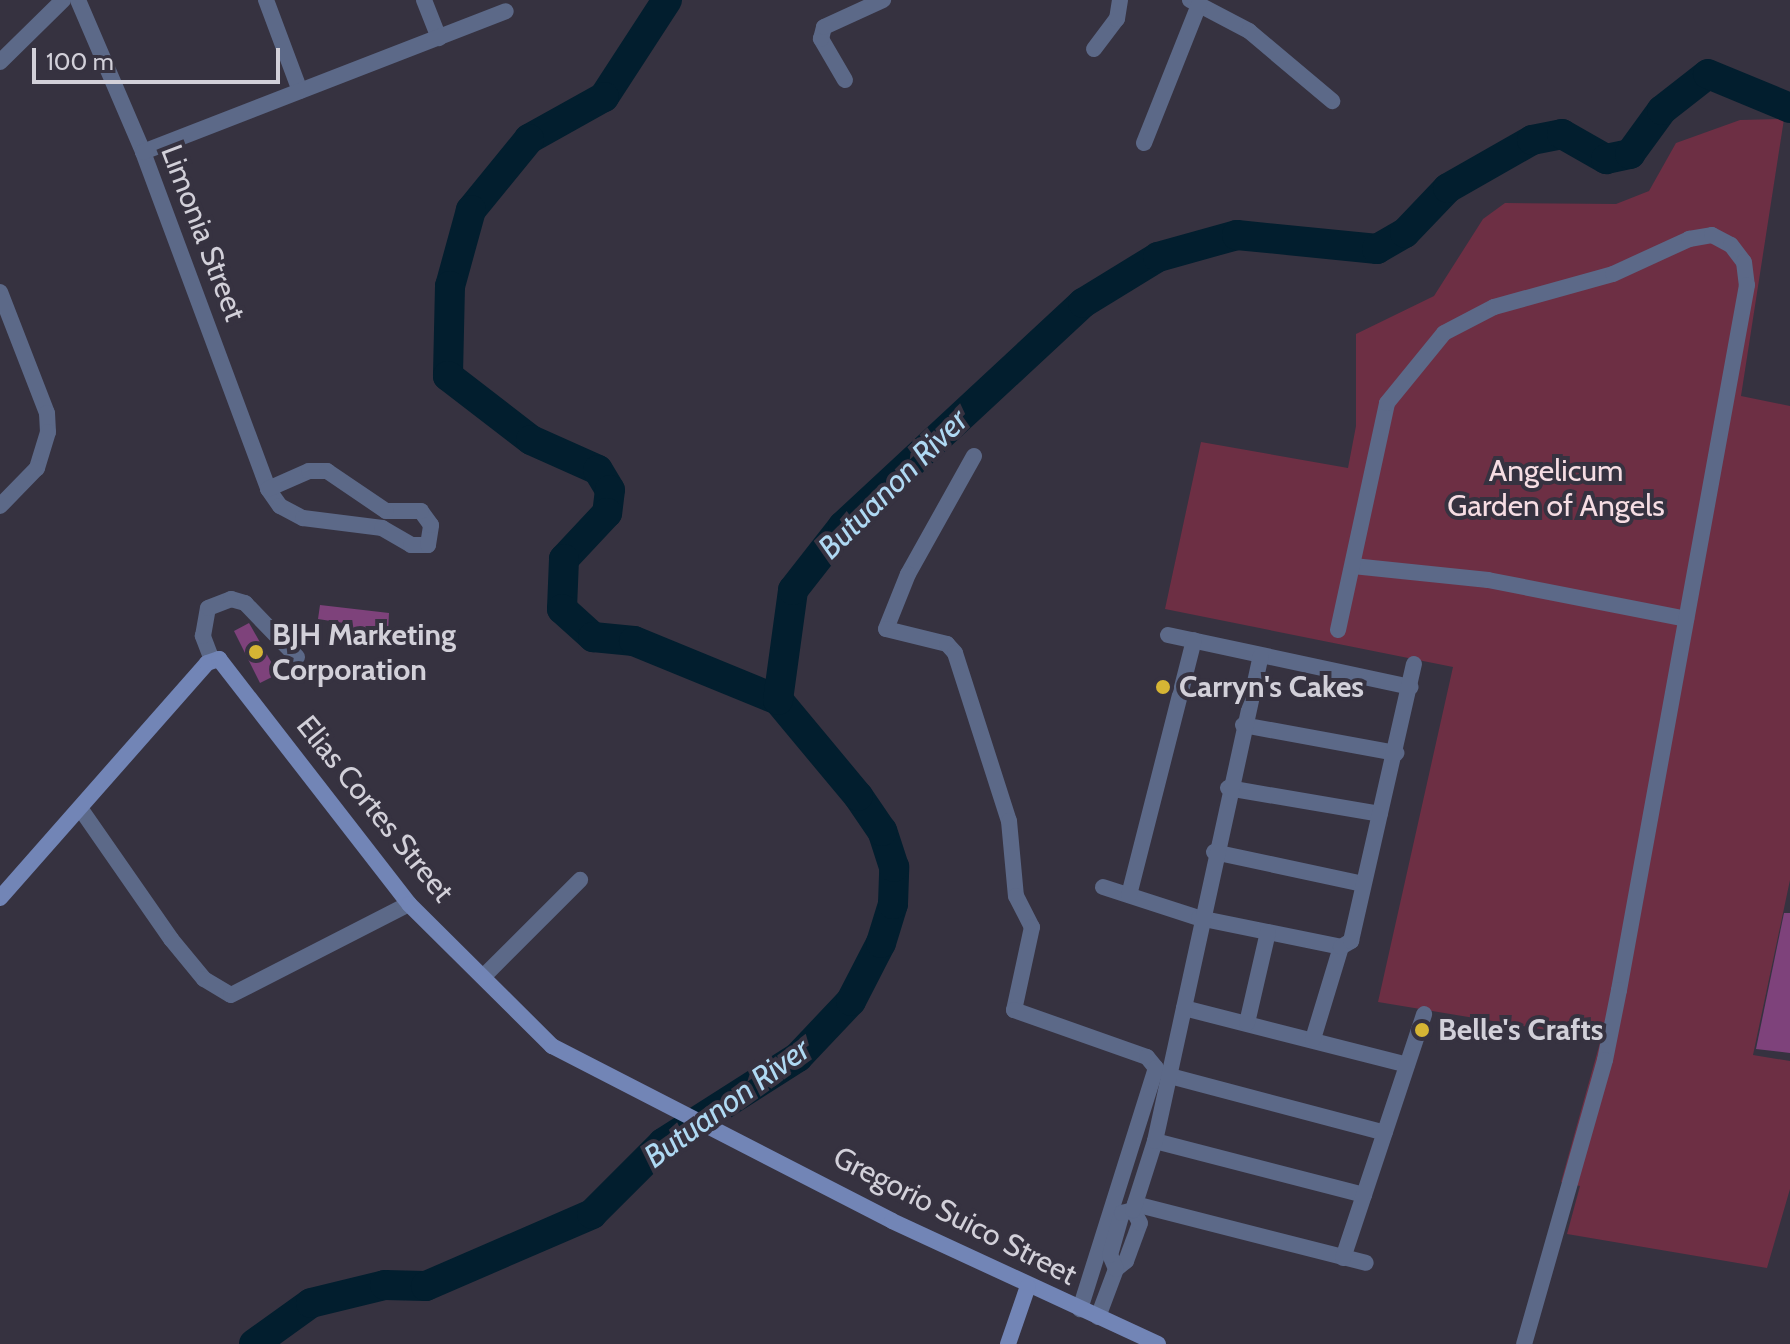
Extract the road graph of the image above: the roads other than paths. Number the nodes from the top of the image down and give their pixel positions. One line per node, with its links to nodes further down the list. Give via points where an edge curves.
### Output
1 (63, 0): 12 (street)
2 (78, 0): 17 (street, Limonia Street)
3 (266, 0): 14 (street)
4 (424, 0): 10 (street)
5 (883, 0): 8 (street)
6 (1120, 0): 11 (street, via 1117,19)
7 (1195, 3): 15 (street, via 1249,31); 16 (street)
8 (852, 7): 13 (street, via 824,27 821,39)
9 (506, 11): 10 (street)
10 (439, 38): 14 (street)
11 (1094, 49)
12 (0, 62)
13 (845, 80)
14 (300, 91): 17 (street)
15 (1332, 101)
16 (1144, 143)
17 (143, 152): 20 (street, Limonia Street)
18 (0, 292): 21 (street, via 47,413 48,432 37,468)
19 (974, 456): 62 (street, via 908,574 886,629 947,644 955,653 1009,821 1016,896 1032,927 1014,1010 1147,1057 1156,1068)
20 (268, 489): 20 (street, Limonia Street, via 280,506 303,518 384,520 327,471 309,471)
21 (0, 506)
22 (1353, 566): 23 (street, via 1488,580); 23 (street, via 1387,403 1444,333 1494,307 1613,274 1712,235 1744,262 1747,285); 24 (street)
23 (1686, 619): 66 (street, via 1605,1060)
24 (1338, 630)
25 (1168, 635): 26 (street)
26 (1194, 640): 27 (street); 41 (street)
27 (1261, 656): 31 (street); 32 (street)
28 (297, 657): 29 (street, via 245,603 231,599 208,608 203,636)
29 (212, 660): 35 (street); 43 (street, Elias Cortes Street, via 223,661)
30 (1414, 664): 31 (street)
31 (1410, 687): 33 (street)
32 (1243, 725): 33 (street); 34 (street)
33 (1396, 753): 36 (street)
34 (1228, 788): 36 (street); 37 (street)
35 (80, 808): 42 (street); 43 (street, via 179,949 204,979 231,995)
36 (1380, 814): 39 (street)
37 (1214, 852): 39 (street); 44 (street)
38 (580, 880): 47 (street)
39 (1363, 884): 46 (street, via 1351,941)
40 (1103, 887): 41 (street)
41 (1129, 895): 44 (street)
42 (0, 898)
43 (409, 904): 47 (street, Elias Cortes Street)
44 (1199, 918): 45 (street); 48 (street)
45 (1268, 932): 46 (street); 50 (street)
46 (1341, 947): 51 (street)
47 (484, 976): 55 (street, Elias Cortes Street, via 552,1046 646,1099)
48 (1184, 1008): 50 (street); 53 (street)
49 (1424, 1014): 52 (street)
50 (1247, 1023): 51 (street)
51 (1313, 1039): 52 (street)
52 (1407, 1065): 54 (street)
53 (1170, 1076): 54 (street); 56 (street)
54 (1385, 1133): 57 (street)
55 (727, 1136): 61 (street, Gregorio Suico Street)
56 (1155, 1141): 57 (street); 58 (street)
57 (1364, 1195): 59 (street)
58 (1134, 1207): 59 (street); 63 (street, via 1122,1213 1110,1255 1116,1269)
59 (1343, 1258): 60 (street)
60 (1366, 1263)
61 (1028, 1286): 62 (street, Gregorio Suico Street); 64 (street)
62 (1080, 1309): 63 (street, Gregorio Suico Street)
63 (1098, 1317): 65 (street, Gregorio Suico Street)
64 (1008, 1344)
65 (1158, 1344)
66 (1524, 1344)

